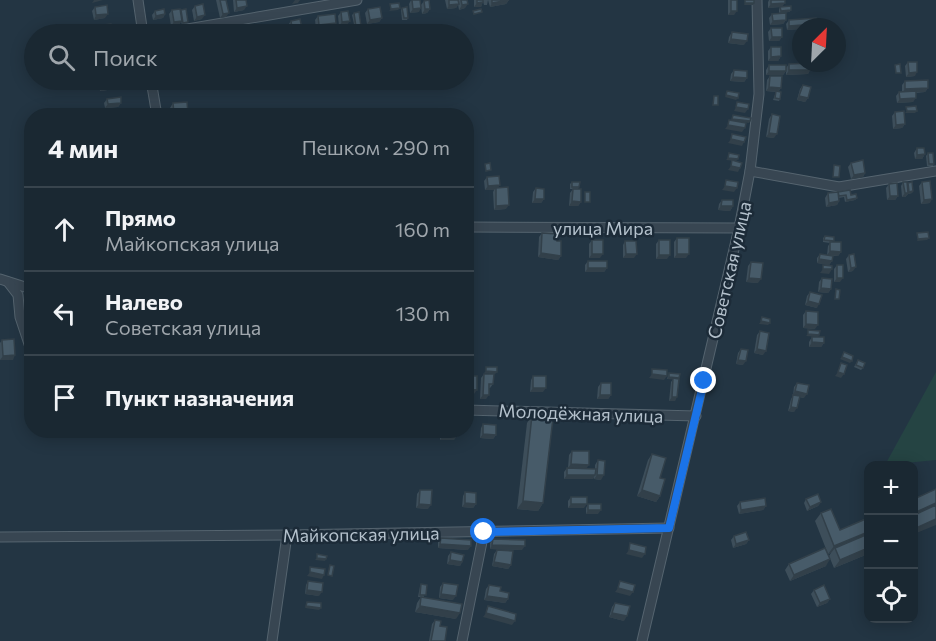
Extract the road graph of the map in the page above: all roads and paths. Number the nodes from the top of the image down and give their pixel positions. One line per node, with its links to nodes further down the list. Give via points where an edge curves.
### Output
1 (138, 0): 4 (street)
2 (357, 0): 5 (street)
3 (757, 0): 8 (street, Советская улица, via 759,94)
4 (142, 24)
5 (217, 24)
6 (153, 90): 7 (street)
7 (156, 108)
8 (750, 171): 9 (street, via 839,187); 11 (street, Советская улица)
9 (936, 171)
10 (474, 227): 11 (street, улица Мира)
11 (739, 228): 16 (street, Советская улица)
12 (4, 280): 13 (street); 14 (street, via 18,295)
13 (24, 287)
14 (24, 329)
15 (474, 410): 16 (street, Молодёжная улица)
16 (696, 416): 17 (street, Советская улица)
17 (669, 528): 18 (street, Майкопская улица); 23 (street, Советская улица)
18 (484, 532): 19 (street, Майкопская улица); 22 (street)
19 (287, 535): 20 (street, Майкопская улица); 21 (street)
20 (0, 537)
21 (272, 641)
22 (462, 641)
23 (642, 641)

